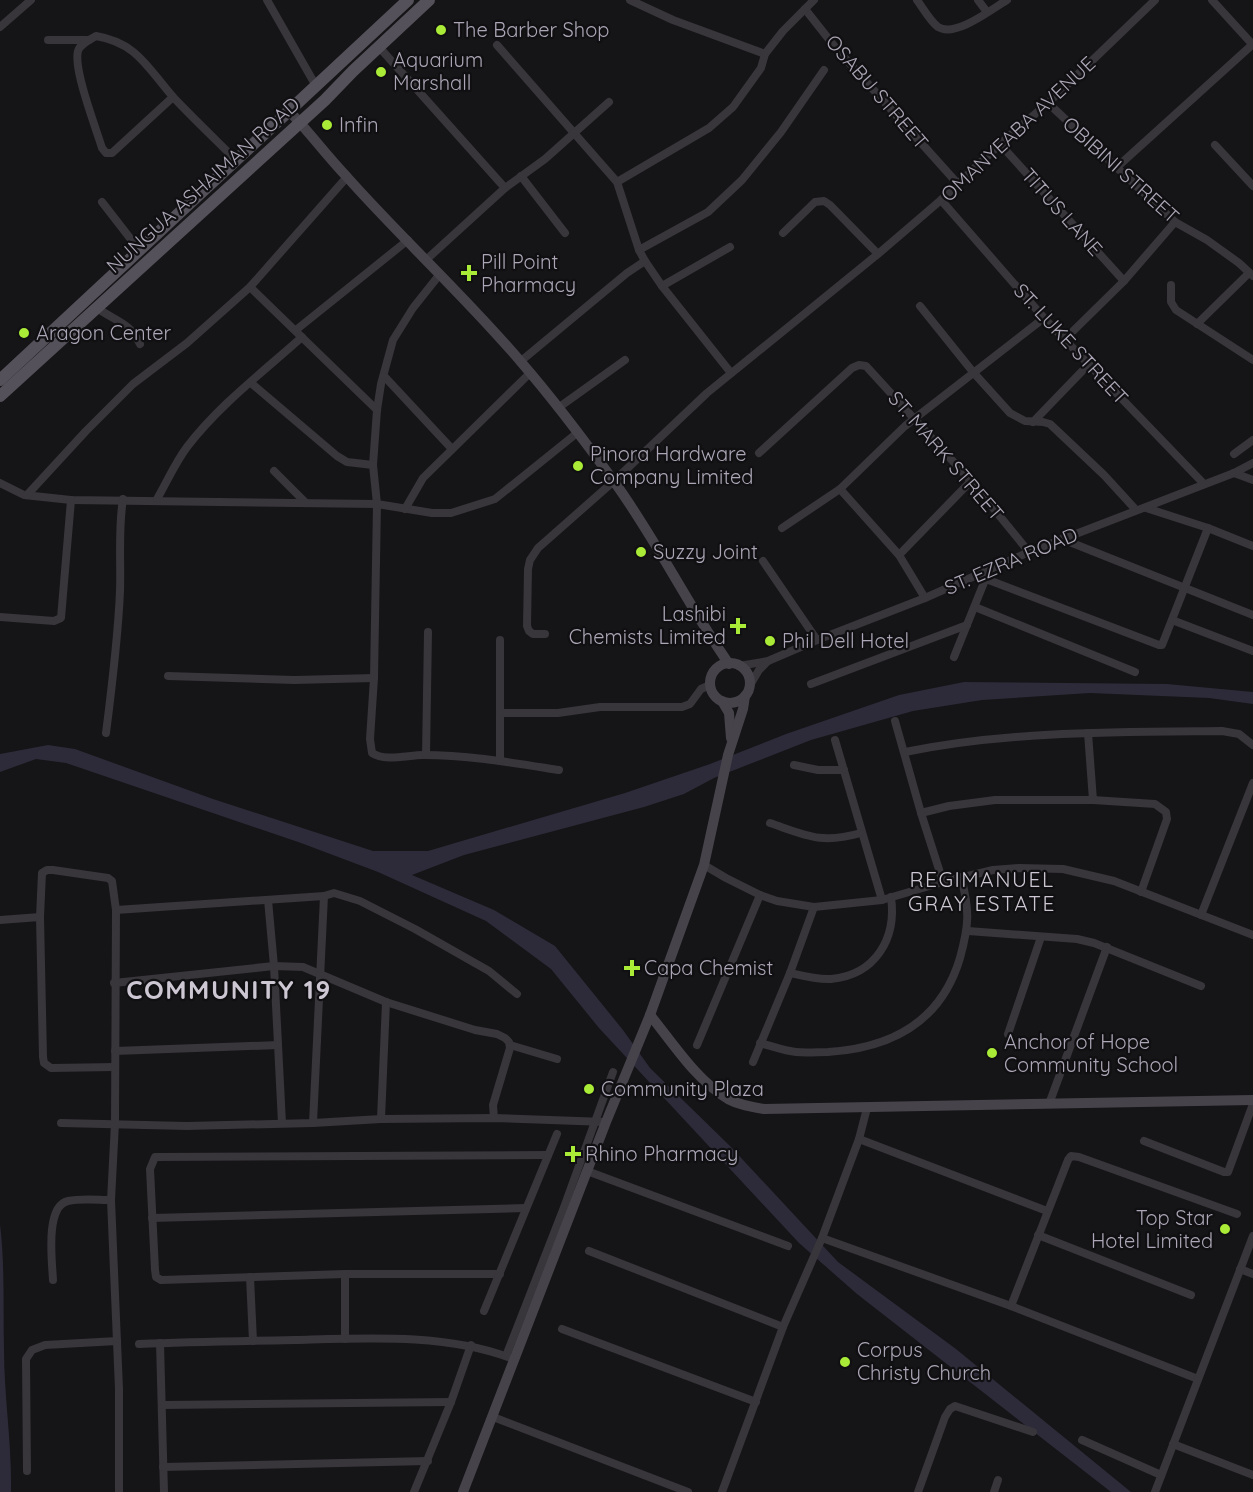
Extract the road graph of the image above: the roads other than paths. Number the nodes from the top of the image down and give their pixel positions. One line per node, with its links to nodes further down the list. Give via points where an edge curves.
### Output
1 (31, 0): 14 (street)
2 (267, 0): 22 (street)
3 (408, 0): 22 (main road, NUNGUA ASHAIMAN ROAD)
4 (429, 0): 19 (main road, NUNGUA ASHAIMAN ROAD)
5 (630, 0): 20 (street)
6 (814, 0): 12 (street)
7 (917, 0): 13 (street, via 938,27 950,30)
8 (978, 0): 13 (street)
9 (1007, 0): 13 (street)
10 (1155, 0): 25 (street, OMANYEABA AVENUE)
11 (1212, 0): 17 (street)
12 (805, 9): 20 (street); 36 (street, OSABU STREET)
13 (987, 12)
14 (0, 27)
15 (48, 40): 16 (street)
16 (88, 40): 23 (street, via 96,36 113,39 129,49); 23 (street, via 80,46 77,67 106,153 112,153)
17 (1253, 44): 32 (street)
18 (497, 45): 28 (street)
19 (379, 47): 27 (main road, NUNGUA ASHAIMAN ROAD); 38 (street)
20 (765, 54): 35 (street, via 751,83 710,128)
21 (824, 70): 46 (street, via 742,180 708,212)
22 (316, 86): 26 (main road, NUNGUA ASHAIMAN ROAD)
23 (174, 97): 31 (street)
24 (609, 102): 28 (street)
25 (1048, 103): 29 (street, OMANYEABA AVENUE); 32 (street, OBIBINI STREET)
26 (290, 112): 27 (street); 31 (main road, NUNGUA ASHAIMAN ROAD)
27 (300, 123): 34 (street); 58 (main road, NUNGUA ASHAIMAN ROAD)
28 (576, 133): 33 (street); 35 (street)
29 (1000, 144): 36 (street, OMANYEABA AVENUE); 53 (street, TITUS LANE)
30 (1215, 145): 37 (street)
31 (237, 161): 47 (main road, NUNGUA ASHAIMAN ROAD)
32 (1116, 168): 41 (street, OBIBINI STREET)
33 (521, 176): 38 (street); 42 (street)
34 (347, 177): 44 (street); 56 (street)
35 (617, 182): 46 (street)
36 (958, 184): 39 (street, OMANYEABA AVENUE)
37 (1253, 186)
38 (505, 188): 49 (street)
39 (941, 200): 48 (street, OMANYEABA AVENUE); 59 (street, ST. LUKE STREET)
40 (102, 202): 47 (street)
41 (1175, 222): 52 (street, OBIBINI STREET, via 1207,240); 53 (street)
42 (565, 233)
43 (783, 233): 48 (street, via 815,202 824,201)
44 (408, 240): 49 (street); 61 (street)
45 (730, 247): 55 (street)
46 (639, 250): 50 (street)
47 (140, 251): 73 (main road, NUNGUA ASHAIMAN ROAD)
48 (878, 254): 71 (street, OMANYEABA AVENUE)
49 (427, 259): 51 (street)
50 (645, 261): 55 (street); 67 (street)
51 (440, 274): 67 (street); 72 (street, via 398,329)
52 (1251, 274): 60 (street)
53 (1124, 281): 63 (street)
54 (1171, 285): 60 (street, via 1172,305)
55 (662, 286): 71 (street)
56 (250, 287): 61 (street); 95 (street, via 133,384)
57 (920, 306): 69 (street)
58 (96, 307): 64 (street, via 132,329); 75 (main road, NUNGUA ASHAIMAN ROAD)
59 (1044, 318): 63 (street, ST. LUKE STREET); 69 (street)
60 (1197, 324): 66 (street)
61 (296, 330): 62 (street)
62 (302, 337): 74 (street); 77 (street)
63 (1065, 339): 68 (street, ST. LUKE STREET)
64 (140, 344)
65 (625, 360): 76 (street)
66 (1253, 360)
67 (521, 361): 70 (street)
68 (1089, 364): 79 (street); 92 (street, ST. LUKE STREET)
69 (973, 372): 78 (street); 79 (street, via 1010,413)
70 (530, 373): 76 (street); 82 (street)
71 (731, 373): 90 (street, OMANYEABA AVENUE)
72 (384, 376): 77 (street); 82 (street)
73 (0, 380)
74 (251, 382): 86 (street, via 337,456 346,462); 97 (street, via 188,446)
75 (0, 396)
76 (558, 408): 80 (street)
77 (377, 410): 86 (street)
78 (915, 418): 83 (street, ST. MARK STREET, via 866,366 859,365); 91 (street, ST. MARK STREET); 94 (street)
79 (1033, 422): 103 (street, via 1050,424)
80 (577, 433): 90 (street); 101 (street, via 495,499 451,513)
81 (1253, 440): 84 (street)
82 (452, 449): 101 (street, via 423,478)
83 (759, 453)
84 (1234, 454)
85 (1253, 463): 88 (street, ST. EZRA ROAD)
86 (373, 465): 100 (street)
87 (274, 471): 99 (street)
88 (1234, 473): 89 (street); 92 (street, ST. EZRA ROAD)
89 (1253, 480)
90 (614, 481): 121 (street, OMANYEABA AVENUE, via 538,548 530,560 527,626 533,634); 124 (street)
91 (971, 481): 108 (street, ST. MARK STREET); 109 (street)
92 (1204, 484): 102 (street, ST. EZRA ROAD)
93 (0, 485): 95 (street)
94 (840, 489): 104 (street); 109 (street)
95 (27, 495): 98 (street)
96 (123, 499): 97 (street); 98 (street); 139 (street, via 117,642)
97 (157, 499): 99 (street)
98 (70, 500): 117 (street, via 61,618 54,621)
99 (306, 502): 100 (street)
100 (377, 504): 101 (street); 132 (street)
101 (405, 508)
102 (1146, 508): 103 (street, ST. EZRA ROAD); 105 (street)
103 (1136, 510): 106 (street, ST. EZRA ROAD)
104 (782, 528)
105 (1208, 528): 107 (street); 113 (street)
106 (1062, 539): 108 (street, ST. EZRA ROAD); 113 (street)
107 (1253, 546)
108 (1029, 552): 111 (street, ST. EZRA ROAD)
109 (899, 555): 114 (street)
110 (763, 561): 123 (street)
111 (988, 570): 112 (street); 114 (street, ST. EZRA ROAD)
112 (986, 579): 115 (street); 118 (street, via 1159,645 1164,642)
113 (1185, 588): 116 (street); 118 (street)
114 (925, 598): 123 (street, ST. EZRA ROAD)
115 (975, 607): 119 (street); 130 (street)
116 (1253, 615)
117 (0, 617)
118 (1172, 620): 125 (street)
119 (967, 625): 126 (street); 133 (street)
120 (428, 632): 145 (street)
121 (545, 634)
122 (500, 640): 137 (street)
123 (817, 640): 127 (street, ST. EZRA ROAD)
124 (715, 643): 128 (street); 129 (street)
125 (1253, 651)
126 (954, 657)
127 (768, 661): 128 (street, ST. EZRA ROAD); 135 (street)
128 (734, 665): 129 (street); 135 (street, via 747,675)
129 (714, 671): 134 (street)
130 (1135, 672)
131 (168, 676): 132 (street)
132 (374, 678): 145 (street, via 372,753 383,758)
133 (811, 684)
134 (710, 685): 136 (street); 137 (street, via 682,707)
135 (747, 691): 136 (street, via 735,702); 141 (street)
136 (722, 701): 141 (street, via 729,713)
137 (500, 713): 146 (street)
138 (896, 721): 144 (street)
139 (106, 733)
140 (1088, 733): 143 (street, via 1222,731 1239,734); 144 (street, via 942,744); 151 (street)
141 (732, 740): 155 (street)
142 (835, 740): 149 (street)
143 (1253, 745)
144 (905, 752): 152 (street)
145 (426, 755): 146 (street)
146 (501, 761): 148 (street)
147 (794, 765): 149 (street)
148 (559, 770)
149 (844, 770): 154 (street)
150 (1253, 783): 166 (street)
151 (1093, 800): 152 (street, via 994,800); 158 (street, via 1155,804 1166,812 1167,819)
152 (921, 813): 157 (street)
153 (770, 823): 154 (street, via 827,840)
154 (861, 833): 163 (street)
155 (704, 865): 159 (street); 180 (street)
156 (961, 877): 157 (street); 158 (street, via 1002,869 1063,869); 169 (street, via 969,915)
157 (943, 882): 161 (street)
158 (1141, 891): 166 (street)
159 (760, 895): 164 (street); 185 (street)
160 (324, 896): 162 (street); 175 (street); 178 (street, via 334,893 360,901 415,929 489,971)
161 (891, 897): 163 (street); 174 (street, via 889,936 873,962 861,971 829,980)
162 (268, 900): 165 (street); 173 (street)
163 (882, 900): 164 (street)
164 (814, 907): 174 (street)
165 (116, 910): 167 (street, via 112,881 108,878 47,870 41,877); 176 (street)
166 (1201, 915): 170 (street)
167 (40, 917): 168 (street); 189 (street, via 45,1063 51,1068)
168 (0, 920)
169 (968, 931): 171 (street); 182 (street, via 941,1000 896,1037 855,1050 810,1053)
170 (1253, 935)
171 (1041, 937): 172 (street, via 1077,939); 181 (street)
172 (1107, 947): 177 (street); 192 (street)
173 (274, 966): 175 (street, via 303,966); 176 (street); 183 (street)
174 (790, 973): 182 (street)
175 (321, 975): 179 (street); 200 (street)
176 (114, 983): 186 (street)
177 (1201, 986)
178 (516, 994)
179 (386, 1002): 184 (street, via 497,1034); 195 (street)
180 (650, 1015): 193 (street, via 692,1067 739,1104 764,1109); 197 (street)
181 (1008, 1034)
182 (760, 1043): 188 (street)
183 (278, 1045): 186 (street); 199 (street)
184 (510, 1045): 187 (street); 194 (street, via 493,1105)
185 (697, 1046)
186 (115, 1051): 189 (street)
187 (557, 1059)
188 (753, 1062)
189 (115, 1067): 198 (street)
190 (613, 1072): 197 (street)
191 (1253, 1102): 192 (street); 203 (street, via 1228,1172)
192 (1048, 1104): 193 (street)
193 (867, 1108): 202 (street)
194 (494, 1118): 195 (street); 197 (street)
195 (381, 1119): 200 (street)
196 (61, 1122): 198 (street)
197 (601, 1122): 205 (street); 233 (street)
198 (115, 1123): 199 (street); 206 (street)
199 (282, 1123): 200 (street)
200 (313, 1123)
201 (557, 1134): 204 (street)
202 (859, 1139): 208 (street); 213 (street)
203 (1144, 1141)
204 (548, 1155): 207 (street); 210 (street, via 155,1156 150,1169)
205 (587, 1170): 214 (street); 233 (street)
206 (111, 1200): 221 (street, via 68,1201 60,1205 52,1226); 228 (street)
207 (526, 1208): 210 (street); 218 (street)
208 (1047, 1211): 209 (street, via 1068,1160 1075,1156); 211 (street)
209 (1237, 1214)
210 (152, 1218): 220 (street, via 156,1277)
211 (1038, 1235): 222 (street); 223 (street)
212 (1253, 1236): 216 (street)
213 (821, 1239): 223 (street); 225 (street)
214 (788, 1246)
215 (589, 1251): 225 (street)
216 (1240, 1269): 219 (street); 234 (street)
217 (345, 1274): 218 (street); 220 (street); 227 (street)
218 (500, 1274): 224 (street)
219 (1253, 1274)
220 (250, 1277): 229 (street)
221 (52, 1280)
222 (1191, 1295)
223 (1011, 1306): 234 (street)
224 (484, 1311)
225 (783, 1327): 236 (street)
226 (562, 1329): 236 (street)
227 (345, 1339): 229 (street); 232 (street)
228 (117, 1341): 244 (street, via 45,1345 32,1350 26,1359); 248 (street)
229 (253, 1341): 230 (street)
230 (160, 1343): 231 (street); 237 (street)
231 (139, 1344)
232 (471, 1345): 233 (street); 235 (street)
233 (510, 1357): 238 (street)
234 (1198, 1379): 241 (street)
235 (452, 1402): 237 (street); 242 (street)
236 (756, 1402): 253 (street)
237 (162, 1405): 243 (street)
238 (493, 1417): 251 (street); 252 (street)
239 (1033, 1432): 254 (street, via 955,1406 945,1418)
240 (1082, 1440): 245 (street)
241 (1173, 1444): 245 (street); 246 (street)
242 (428, 1461): 243 (street); 250 (street)
243 (164, 1467): 249 (street)
244 (27, 1471)
245 (1161, 1475): 256 (street)
246 (1253, 1475)
247 (998, 1480): 255 (street)
248 (119, 1492)
249 (164, 1492)
250 (414, 1492)
251 (463, 1492)
252 (688, 1492)
253 (722, 1492)
254 (918, 1492)
255 (994, 1492)
256 (1155, 1492)

